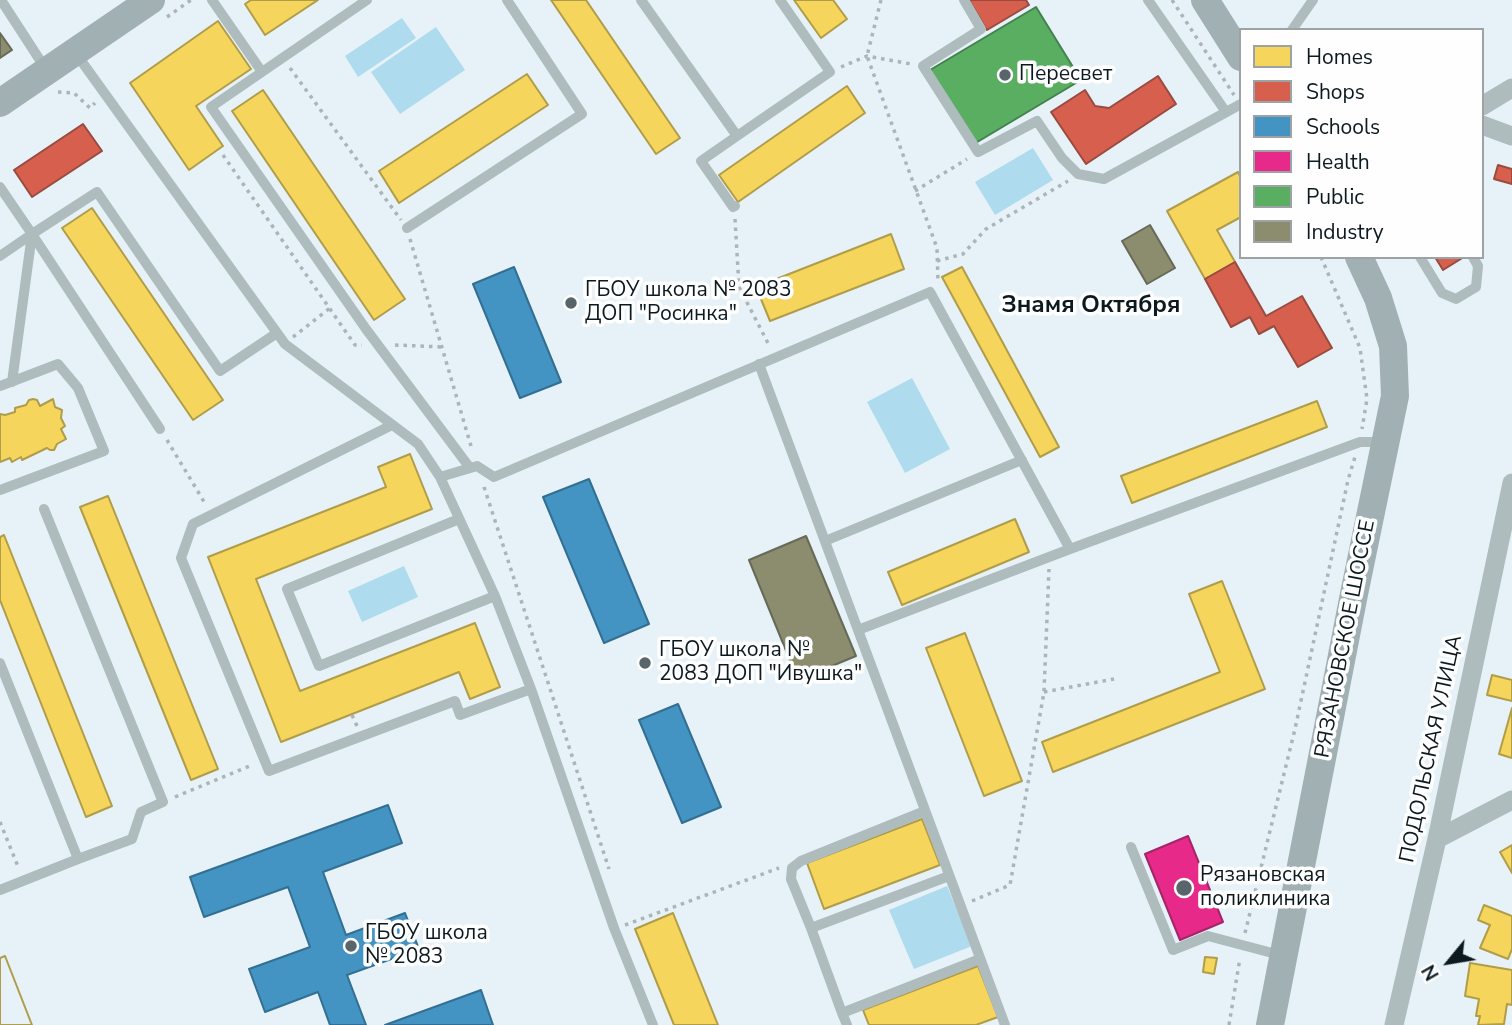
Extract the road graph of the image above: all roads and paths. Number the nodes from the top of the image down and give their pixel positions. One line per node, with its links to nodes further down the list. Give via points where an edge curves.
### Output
1 (1, 0): 21 (lane)
2 (151, 0): 17 (main road)
3 (212, 0): 22 (lane)
4 (368, 0): 19 (lane)
5 (507, 0): 38 (lane, via 582,114)
6 (641, 0): 31 (lane)
7 (780, 0): 23 (lane)
8 (881, 0): 18 (path)
9 (964, 0): 20 (lane, via 981,29)
10 (1148, 0): 29 (lane)
11 (1172, 0): 25 (path)
12 (1205, 0): 15 (main road)
13 (1314, 0): 14 (lane)
14 (1293, 28)
15 (1233, 34): 16 (main road)
16 (1239, 51)
17 (75, 52): 21 (main road); 48 (lane)
18 (867, 56): 20 (path); 23 (path); 36 (path)
19 (282, 58): 22 (lane); 38 (path)
20 (923, 66): 33 (lane)
21 (47, 71): 26 (main road)
22 (261, 72): 58 (lane, via 211,107 366,329)
23 (830, 72): 31 (lane)
24 (1512, 88): 28 (street)
25 (1239, 102)
26 (0, 103)
27 (1239, 105): 29 (lane)
28 (1484, 105)
29 (1226, 112): 34 (lane, via 1104,179)
30 (1484, 126): 32 (street)
31 (737, 136): 37 (lane, via 701,161)
32 (1512, 136)
33 (978, 152): 34 (lane, via 1037,121); 36 (path)
34 (1079, 174): 45 (path, via 986,229 963,254)
35 (0, 187): 39 (lane)
36 (915, 191): 45 (path, via 937,248)
37 (734, 206): 50 (path, via 740,287)
38 (407, 228): 58 (path)
39 (32, 234): 40 (lane); 48 (lane, via 97,192 220,371); 52 (lane); 55 (lane)
40 (0, 256)
41 (1322, 259): 56 (path, via 1360,348)
42 (1360, 259): 56 (main road, РЯЗАНОВСКОЕ ШОССЕ, via 1393,346 1395,396)
43 (1421, 259): 44 (lane, via 1442,293 1456,299 1476,287)
44 (1474, 259)
45 (937, 261): 46 (path, via 938,282)
46 (930, 292): 50 (lane); 57 (lane)
47 (330, 308): 49 (path)
48 (277, 333): 49 (lane)
49 (285, 344): 54 (lane)
50 (775, 357): 51 (lane)
51 (759, 364): 58 (lane, via 494,477); 65 (lane)
52 (12, 382): 53 (lane); 61 (lane, via 58,364 78,388 104,451)
53 (0, 386)
54 (392, 425): 59 (lane, via 418,444); 63 (lane)
55 (160, 429): 63 (path)
56 (1373, 442): 66 (lane); 90 (path, via 1348,480 1295,729); 91 (main road, РЯЗАНОВСКОЕ ШОССЕ)
57 (1022, 460): 65 (lane); 66 (lane)
58 (473, 467): 59 (lane); 83 (path)
59 (440, 477): 64 (lane)
60 (1512, 483): 79 (street, ПОДОЛЬСКАЯ УЛИЦА)
61 (0, 490)
62 (44, 509): 76 (lane)
63 (212, 515): 74 (lane, via 193,524 181,558)
64 (459, 519): 68 (lane); 68 (lane, via 287,589 319,666)
65 (825, 541): 69 (lane)
66 (1070, 549): 67 (lane)
67 (1050, 558): 69 (lane); 73 (path)
68 (495, 596): 72 (lane)
69 (858, 630): 77 (lane)
70 (0, 663): 81 (lane)
71 (1114, 679): 73 (path)
72 (531, 689): 74 (lane, via 460,715 455,701 269,771); 88 (lane)
73 (1044, 692): 87 (path, via 1010,884)
74 (265, 760): 76 (path)
75 (1512, 800): 79 (street)
76 (163, 802): 81 (lane, via 141,812 132,839)
77 (925, 811): 82 (lane); 84 (lane)
78 (0, 822): 85 (path)
79 (1437, 839): 99 (street, ПОДОЛЬСКАЯ УЛИЦА)
80 (1131, 848): 90 (lane, via 1172,950 1208,936)
81 (78, 859): 85 (lane)
82 (801, 860): 88 (path); 89 (lane, via 792,868 791,878)
83 (610, 872)
84 (949, 876): 87 (lane); 89 (lane)
85 (24, 880): 86 (lane)
86 (0, 890)
87 (960, 906): 92 (lane)
88 (614, 928): 94 (lane)
89 (811, 928): 93 (lane)
90 (1242, 945): 91 (lane); 97 (path)
91 (1284, 956): 98 (main road, РЯЗАНОВСКОЕ ШОССЕ)
92 (980, 959): 93 (lane); 96 (lane)
93 (842, 1013): 95 (lane)
94 (653, 1025)
95 (847, 1025)
96 (1005, 1025)
97 (1228, 1025)
98 (1270, 1025)
99 (1394, 1025)

